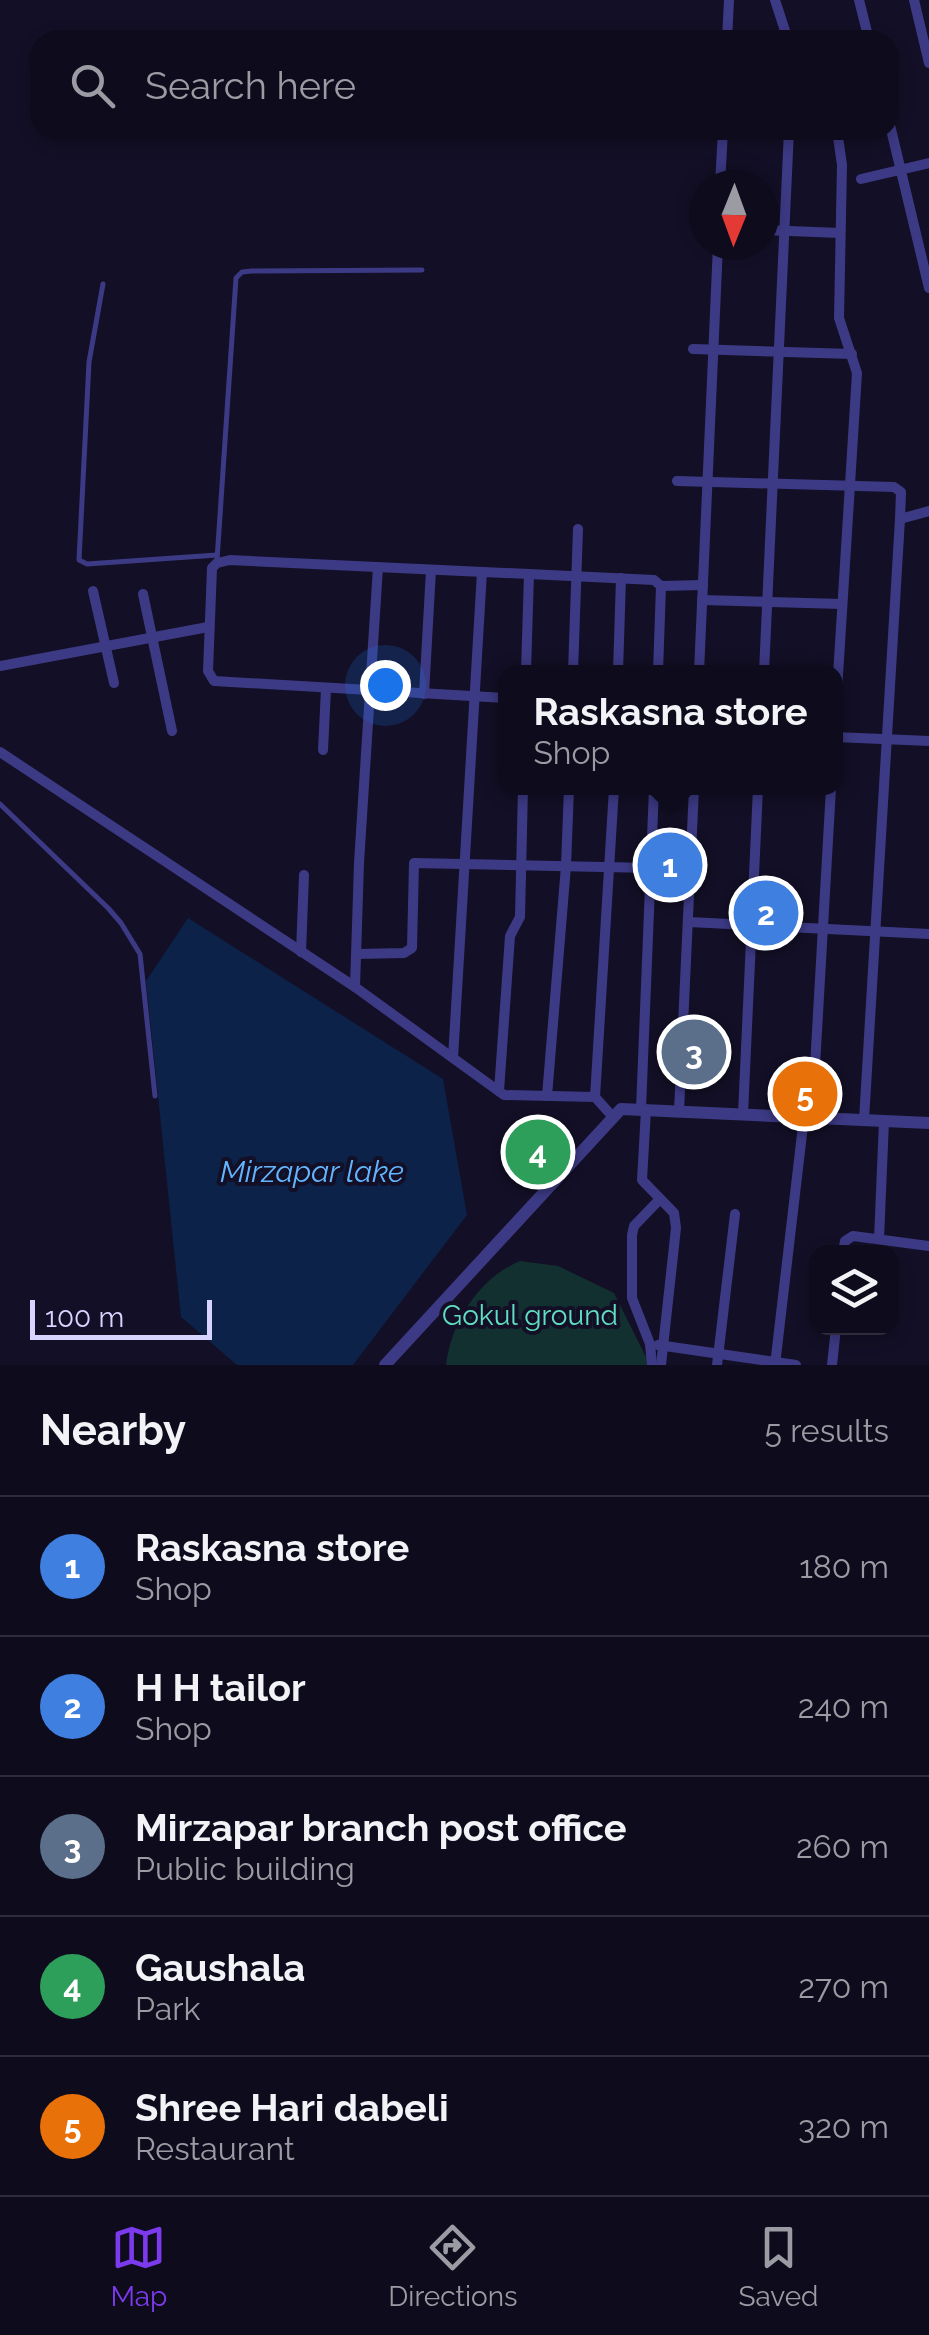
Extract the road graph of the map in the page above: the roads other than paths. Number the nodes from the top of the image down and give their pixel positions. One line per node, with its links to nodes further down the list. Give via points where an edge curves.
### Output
1 (729, 0): 5 (street)
2 (776, 0): 6 (street)
3 (859, 0): 7 (street)
4 (914, 0): 8 (street)
5 (728, 30)
6 (785, 30)
7 (866, 30)
8 (929, 63)
9 (722, 140): 14 (street)
10 (790, 140): 18 (street)
11 (839, 140): 19 (street)
12 (894, 140): 15 (street)
13 (929, 163): 15 (street)
14 (721, 170)
15 (901, 170): 16 (street); 23 (street)
16 (861, 179)
17 (779, 231): 18 (street)
18 (785, 231): 19 (street); 26 (street)
19 (840, 234): 27 (street, via 839,318)
20 (717, 260): 25 (street)
21 (422, 270): 35 (lane, via 252,270 236,278)
22 (103, 284): 35 (lane, via 89,362 80,560)
23 (929, 288)
24 (693, 349): 25 (street)
25 (713, 350): 26 (street); 29 (street)
26 (779, 352): 27 (street); 30 (street)
27 (852, 354): 31 (street, via 857,373)
28 (677, 481): 29 (street)
29 (707, 482): 30 (street); 43 (street)
30 (773, 484): 31 (street); 47 (street)
31 (850, 487): 33 (street, via 899,488); 48 (street)
32 (929, 511): 33 (street)
33 (900, 519): 68 (street)
34 (578, 529): 40 (street)
35 (217, 559): 36 (street); 49 (street)
36 (378, 567): 37 (street); 62 (street)
37 (431, 570): 38 (street); 63 (street)
38 (482, 572): 39 (street); 64 (street)
39 (529, 574): 40 (street); 52 (street)
40 (576, 576): 41 (street); 53 (street)
41 (621, 578): 42 (street); 54 (street)
42 (661, 586): 43 (street); 55 (street)
43 (702, 586): 46 (street)
44 (93, 591): 51 (street)
45 (143, 594): 50 (street)
46 (702, 600): 47 (street); 56 (street)
47 (767, 602): 48 (street); 57 (street)
48 (842, 604): 58 (street)
49 (208, 627): 50 (street); 61 (street, via 214,681)
50 (152, 638): 51 (street); 66 (street)
51 (106, 646): 59 (street); 60 (street)
52 (526, 665)
53 (573, 665)
54 (618, 665)
55 (658, 665)
56 (699, 665)
57 (764, 665)
58 (838, 665)
59 (0, 666)
60 (114, 683)
61 (326, 688): 62 (street); 70 (street)
62 (372, 691): 63 (street); 92 (street)
63 (424, 694): 64 (street)
64 (476, 696): 65 (street); 80 (street)
65 (498, 698)
66 (172, 731)
67 (843, 737): 68 (street)
68 (887, 739): 69 (street); 89 (street)
69 (929, 742)
70 (323, 750)
71 (0, 752): 91 (street)
72 (523, 795): 81 (street)
73 (569, 795): 82 (street)
74 (614, 795): 83 (street)
75 (654, 795): 84 (street)
76 (694, 795): 86 (street)
77 (758, 795): 87 (street)
78 (831, 795): 88 (street)
79 (0, 804): 96 (lane, via 108,908 140,954)
80 (466, 863): 81 (street); 92 (street, via 414,863 412,948); 94 (street)
81 (522, 864): 82 (street); 95 (street)
82 (566, 866): 83 (street); 97 (street)
83 (612, 867): 84 (street); 98 (street)
84 (651, 868): 99 (street)
85 (304, 875): 91 (street)
86 (689, 922): 87 (street); 100 (street)
87 (752, 926): 88 (street); 101 (street)
88 (822, 929): 89 (street); 103 (street)
89 (875, 932): 90 (street); 104 (street)
90 (929, 934)
91 (301, 952): 93 (street)
92 (357, 954): 93 (street)
93 (355, 987): 94 (street)
94 (453, 1058): 95 (street)
95 (499, 1091): 97 (street)
96 (155, 1096)
97 (546, 1096): 98 (street)
98 (595, 1097): 102 (street)
99 (644, 1110): 100 (street); 102 (street, via 621,1109); 107 (street, via 642,1174)
100 (679, 1111): 101 (street)
101 (743, 1114): 103 (street)
102 (612, 1116): 117 (street)
103 (808, 1118): 104 (street); 116 (street)
104 (864, 1120): 105 (street)
105 (884, 1121): 106 (street); 109 (street)
106 (929, 1124)
107 (660, 1199): 113 (street, via 632,1235 634,1310); 114 (street, via 674,1213 676,1228)
108 (735, 1214): 115 (street)
109 (879, 1239): 110 (street, via 848,1237); 111 (street)
110 (845, 1245)
111 (929, 1246)
112 (835, 1335): 121 (street)
113 (650, 1344): 114 (street); 118 (street)
114 (663, 1346): 115 (street); 119 (street)
115 (718, 1359): 116 (street)
116 (775, 1363): 120 (street)
117 (385, 1365)
118 (652, 1365)
119 (661, 1365)
120 (796, 1365)
121 (832, 1365)

